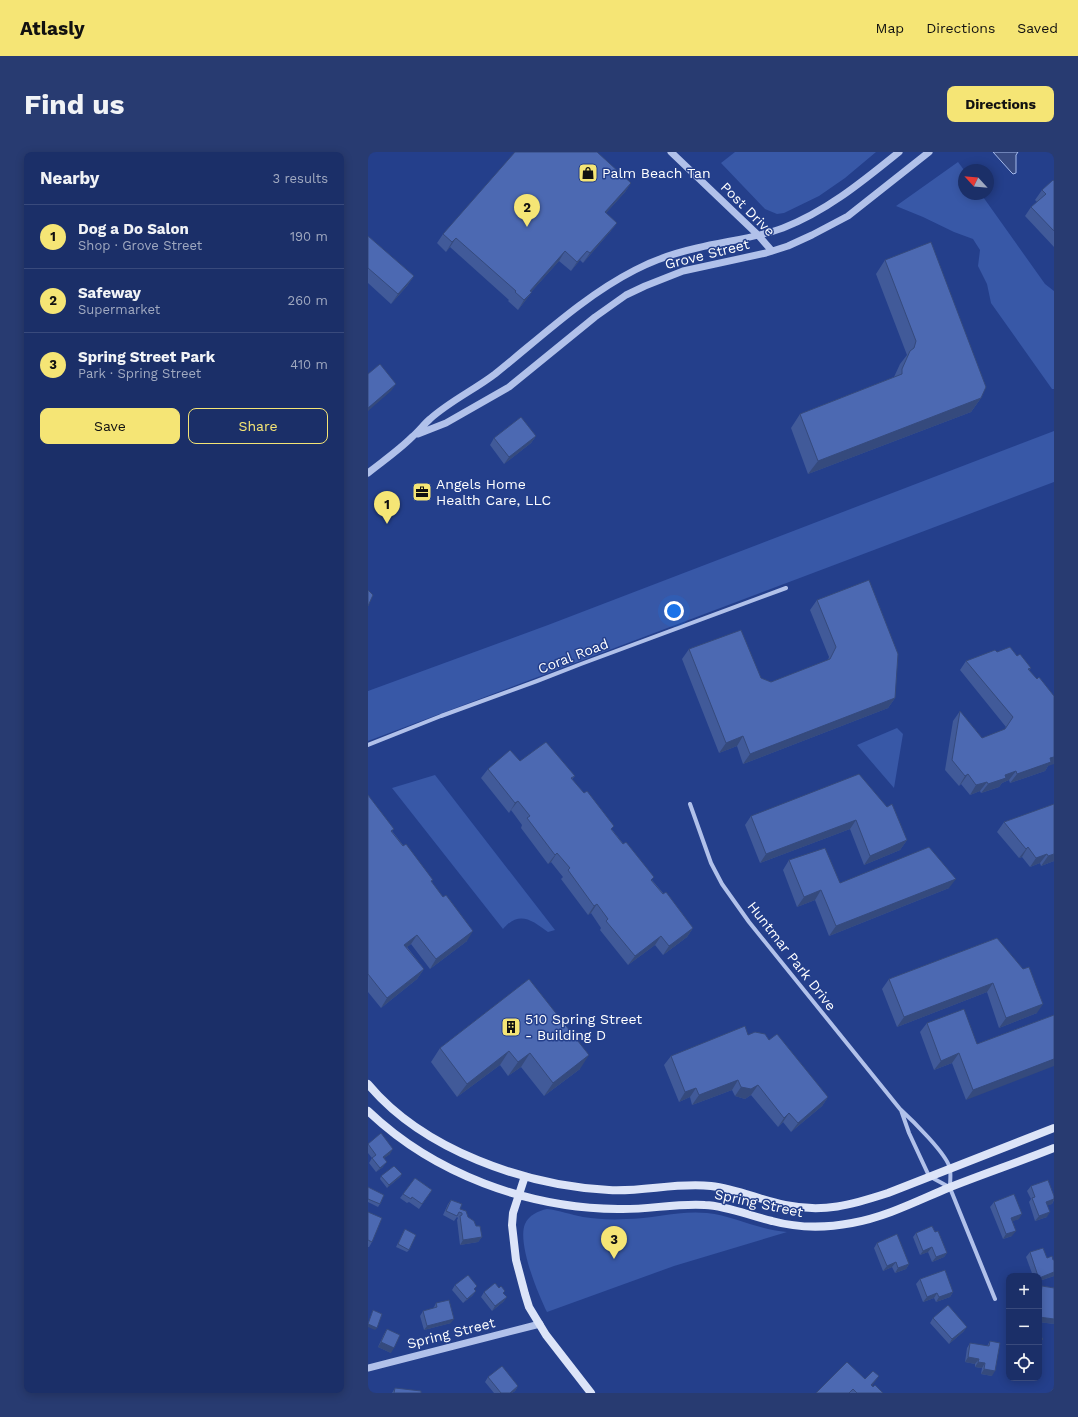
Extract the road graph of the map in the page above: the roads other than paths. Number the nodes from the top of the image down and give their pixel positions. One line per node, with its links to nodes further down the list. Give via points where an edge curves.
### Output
1 (671, 152): 4 (street, Post Drive)
2 (900, 152): 4 (street, Grove Street, via 827,207 783,228)
3 (929, 152): 5 (street, Grove Street, via 848,216 812,235)
4 (758, 235): 5 (street, Post Drive); 6 (street, Grove Street, via 678,253 657,260 612,282 494,375 430,419)
5 (772, 251): 6 (street, Grove Street, via 683,271 645,286 610,306 509,387 446,423)
6 (412, 437): 7 (street, Grove Street)
7 (368, 473)
8 (786, 588): 9 (street, Coral Road)
9 (368, 745)
10 (690, 804): 12 (street, Huntmar Park Drive, via 711,863 722,884 749,922)
11 (368, 1084): 17 (main road, Spring Street, via 391,1108 429,1135 472,1158)
12 (900, 1109): 16 (street, Huntmar Park Drive, via 918,1125); 18 (street, Huntmar Park Drive)
13 (368, 1111): 20 (main road, Spring Street, via 391,1131 431,1157 459,1172)
14 (1054, 1128): 16 (main road, Spring Street)
15 (1054, 1148): 19 (main road, Spring Street)
16 (950, 1168): 18 (main road, Spring Street); 19 (street)
17 (524, 1176): 18 (main road, Spring Street, via 608,1190 711,1186 739,1191 785,1205 836,1208 888,1193); 20 (main road)
18 (929, 1176): 19 (street)
19 (950, 1188): 20 (main road, Spring Street, via 870,1219 829,1226 778,1222 706,1204 625,1209 568,1205); 21 (street)
20 (518, 1196): 22 (main road, via 512,1225 516,1260 529,1307)
21 (995, 1298)
22 (540, 1324): 23 (street, Spring Street); 24 (main road)
23 (368, 1368)
24 (591, 1393)

